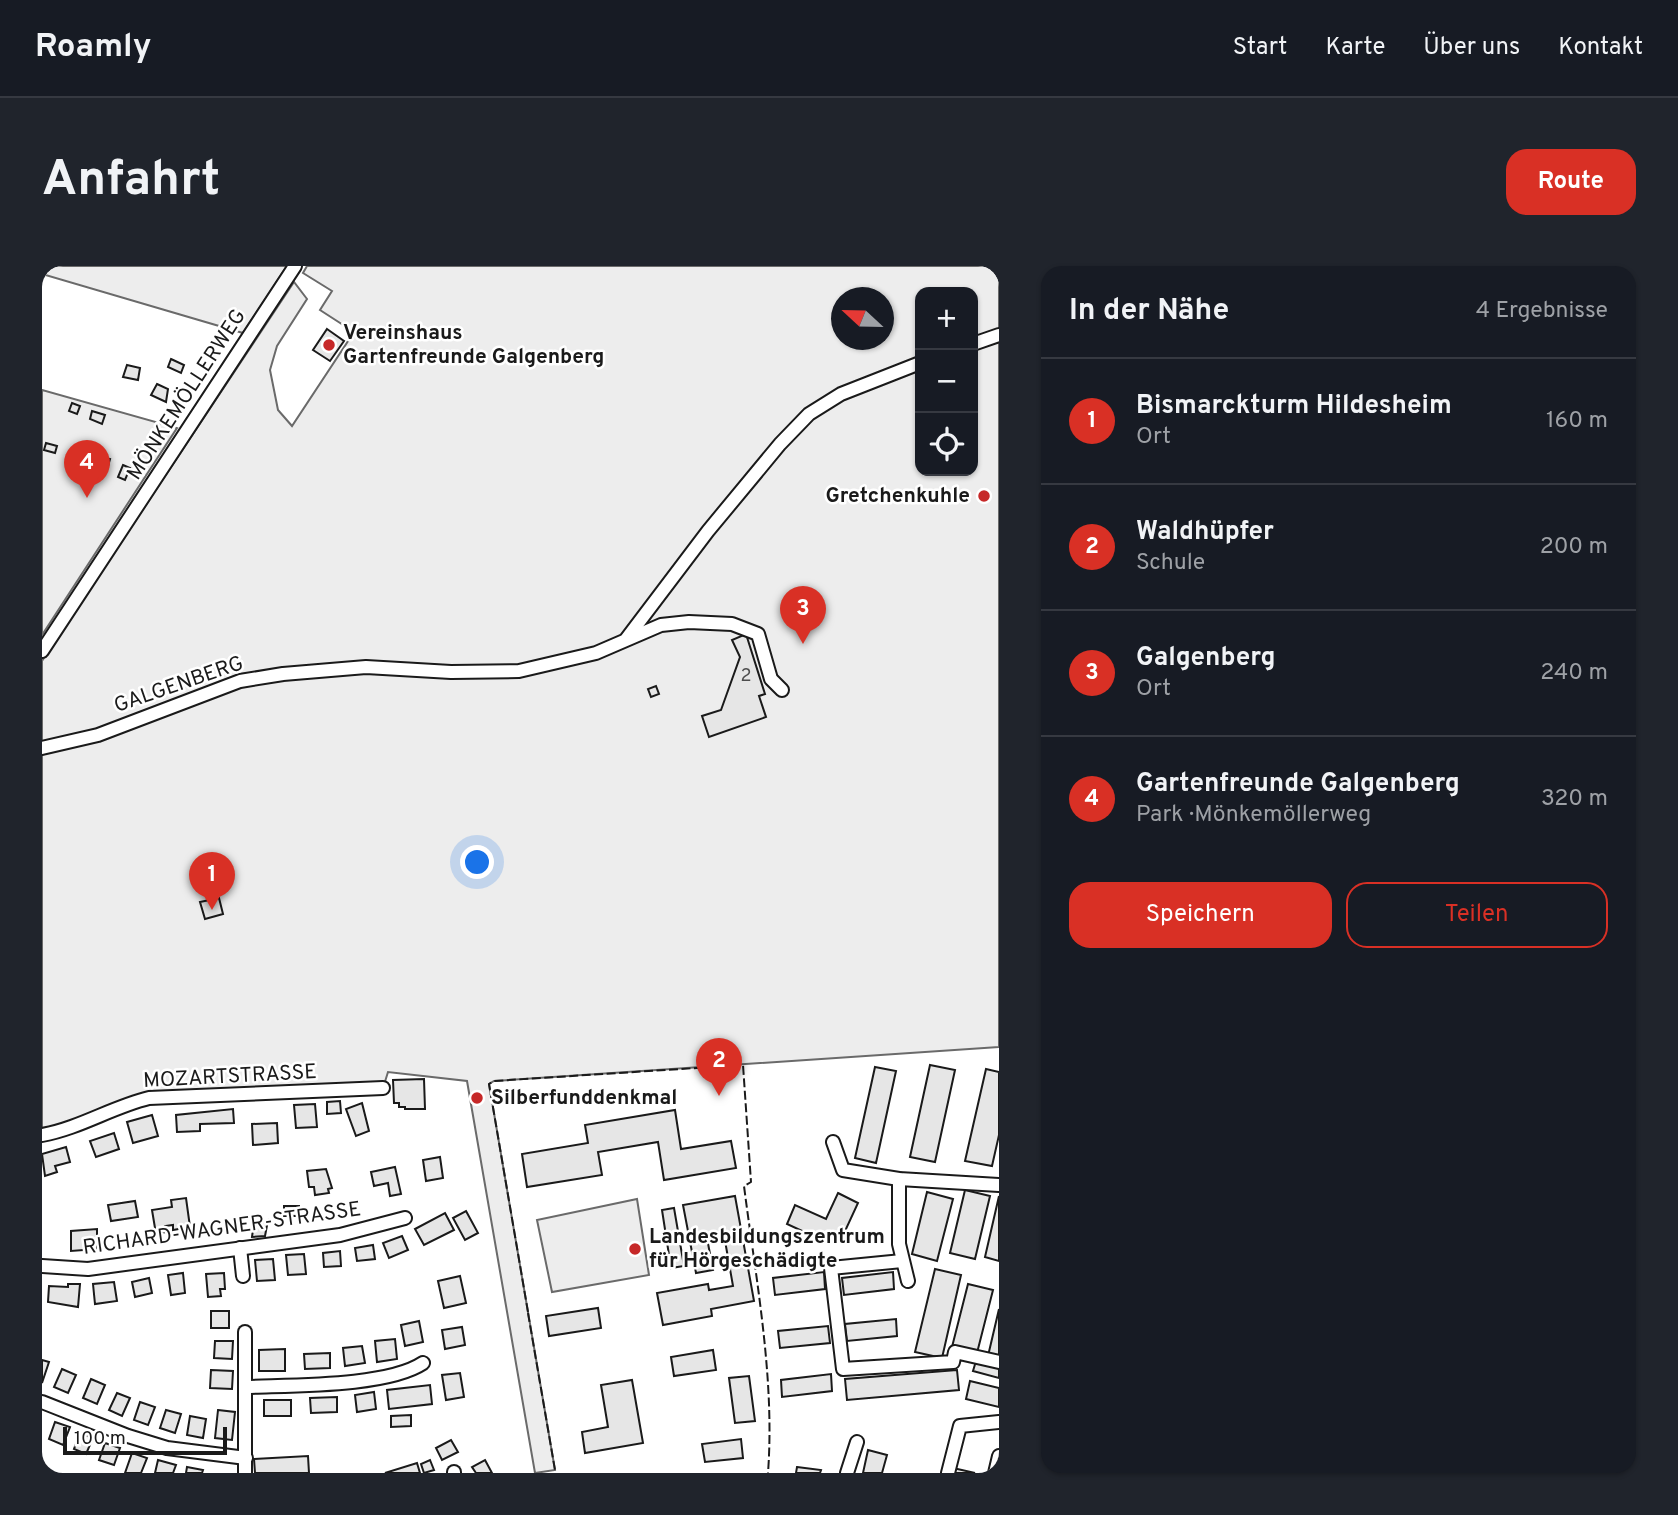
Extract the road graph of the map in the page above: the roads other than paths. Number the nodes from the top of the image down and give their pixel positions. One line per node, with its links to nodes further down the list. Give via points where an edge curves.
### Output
1 (295, 266): 6 (street, MÖNKEMÖLLERWEG)
2 (999, 334): 3 (street)
3 (978, 342)
4 (915, 365): 5 (street, GALGENBERG, via 841,394 809,414 708,531)
5 (627, 638): 7 (street, via 661,625 690,622 747,627 758,634 771,679); 8 (street, GALGENBERG, via 596,653 519,671 366,667 240,681 98,735)
6 (42, 652)
7 (782, 690)
8 (42, 748)
9 (383, 1088): 10 (street, MOZARTSTRASSE, via 149,1098)
10 (42, 1135)
11 (833, 1142): 12 (street, via 843,1170)
12 (899, 1179): 13 (street); 16 (street)
13 (999, 1185)
14 (405, 1217): 15 (street, RICHARD-WAGNER-STRASSE, via 340,1236)
15 (240, 1248): 17 (street, RICHARD-WAGNER-STRASSE, via 88,1269); 18 (street)
16 (902, 1261): 19 (street); 21 (street, via 831,1268 843,1369 953,1362 955,1352)
17 (42, 1266)
18 (243, 1276)
19 (908, 1281)
20 (245, 1332): 23 (street)
21 (999, 1362)
22 (423, 1363): 23 (street, via 410,1372 328,1384)
23 (246, 1387): 28 (street)
24 (42, 1402): 28 (street, via 167,1448)
25 (999, 1422): 31 (street, via 960,1426)
26 (857, 1441): 30 (street)
27 (999, 1456): 32 (street)
28 (246, 1458): 29 (street)
29 (245, 1473)
30 (847, 1473)
31 (948, 1473)
32 (995, 1473)

